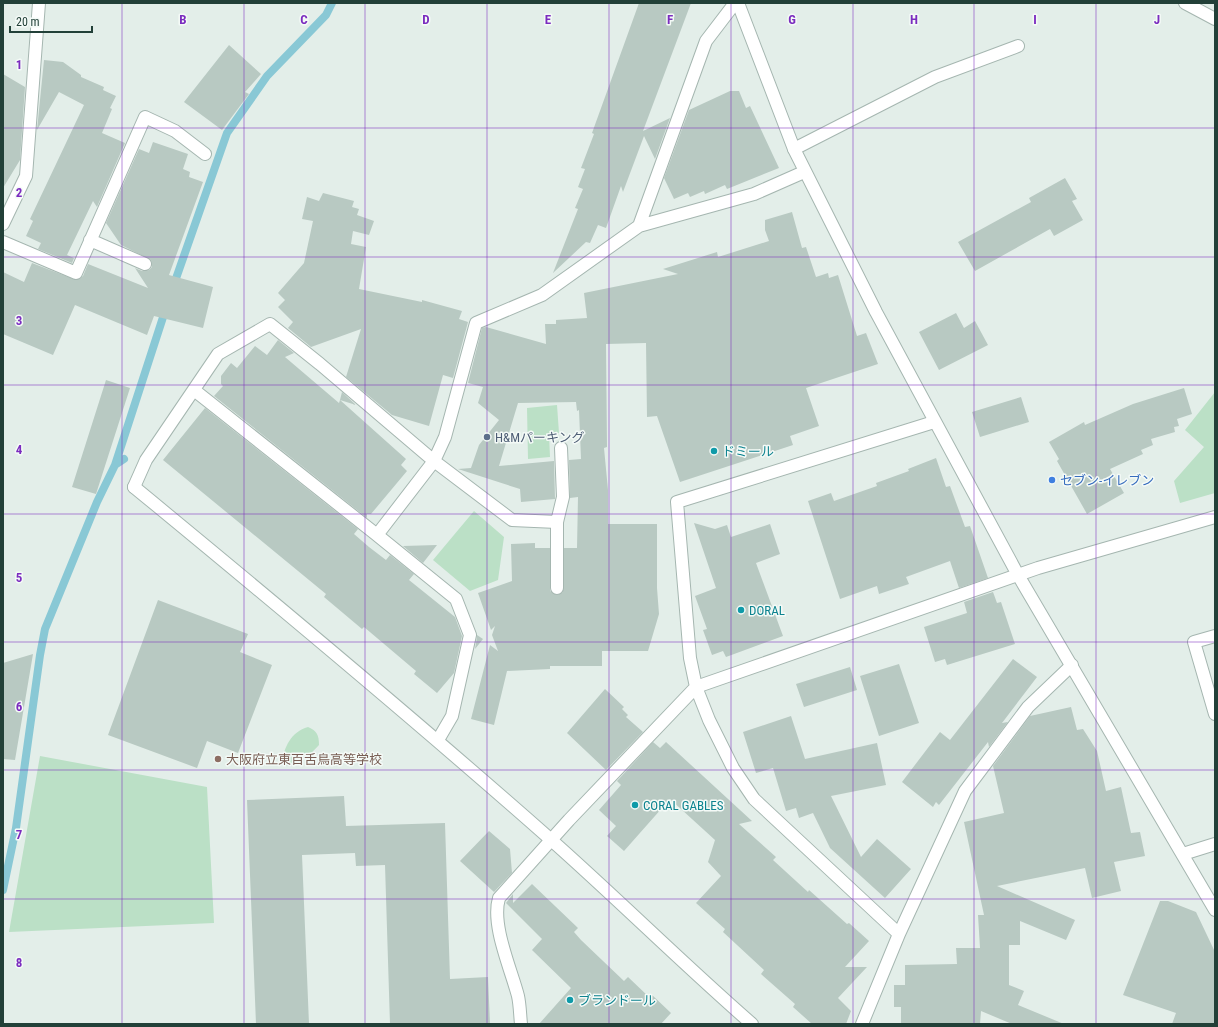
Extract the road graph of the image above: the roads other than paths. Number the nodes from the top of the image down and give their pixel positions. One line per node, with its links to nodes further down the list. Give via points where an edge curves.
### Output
1 (39, 3): 10 (street, via 26,176)
2 (734, 3): 11 (street, via 706,41)
3 (738, 3): 7 (street)
4 (1185, 3): 5 (street)
5 (1215, 20)
6 (1018, 46): 7 (street, via 935,77)
7 (794, 149): 9 (street)
8 (205, 154): 12 (street, via 175,131 145,117)
9 (804, 172): 11 (street, via 754,194); 16 (street)
10 (3, 224)
11 (639, 226): 18 (street, via 542,295 476,323 445,437)
12 (90, 240): 13 (street, via 76,273); 14 (street)
13 (3, 242)
14 (145, 264)
15 (194, 390): 18 (street, via 218,354 270,324); 21 (street); 28 (street, via 146,460 134,487)
16 (934, 422): 22 (street); 26 (street, via 677,502 690,658)
17 (561, 448): 20 (street, via 563,497)
18 (434, 461): 20 (street, via 512,520); 21 (street)
19 (1215, 517): 22 (street)
20 (557, 522): 23 (street)
21 (377, 535): 28 (street, via 456,599 470,635 452,716)
22 (1018, 575): 25 (street); 26 (street)
23 (557, 588)
24 (1215, 636): 27 (street, via 1194,642)
25 (1072, 665): 31 (street); 33 (street, via 1028,707 965,791)
26 (696, 687): 29 (street); 33 (street, via 733,768 754,799)
27 (1215, 714)
28 (438, 740): 29 (street)
29 (552, 840): 34 (street, via 499,898 496,908 506,960 519,997); 35 (street)
30 (1215, 844): 31 (street)
31 (1183, 854): 32 (street)
32 (1215, 910)
33 (899, 934): 36 (street)
34 (521, 1024)
35 (752, 1024)
36 (862, 1024)

